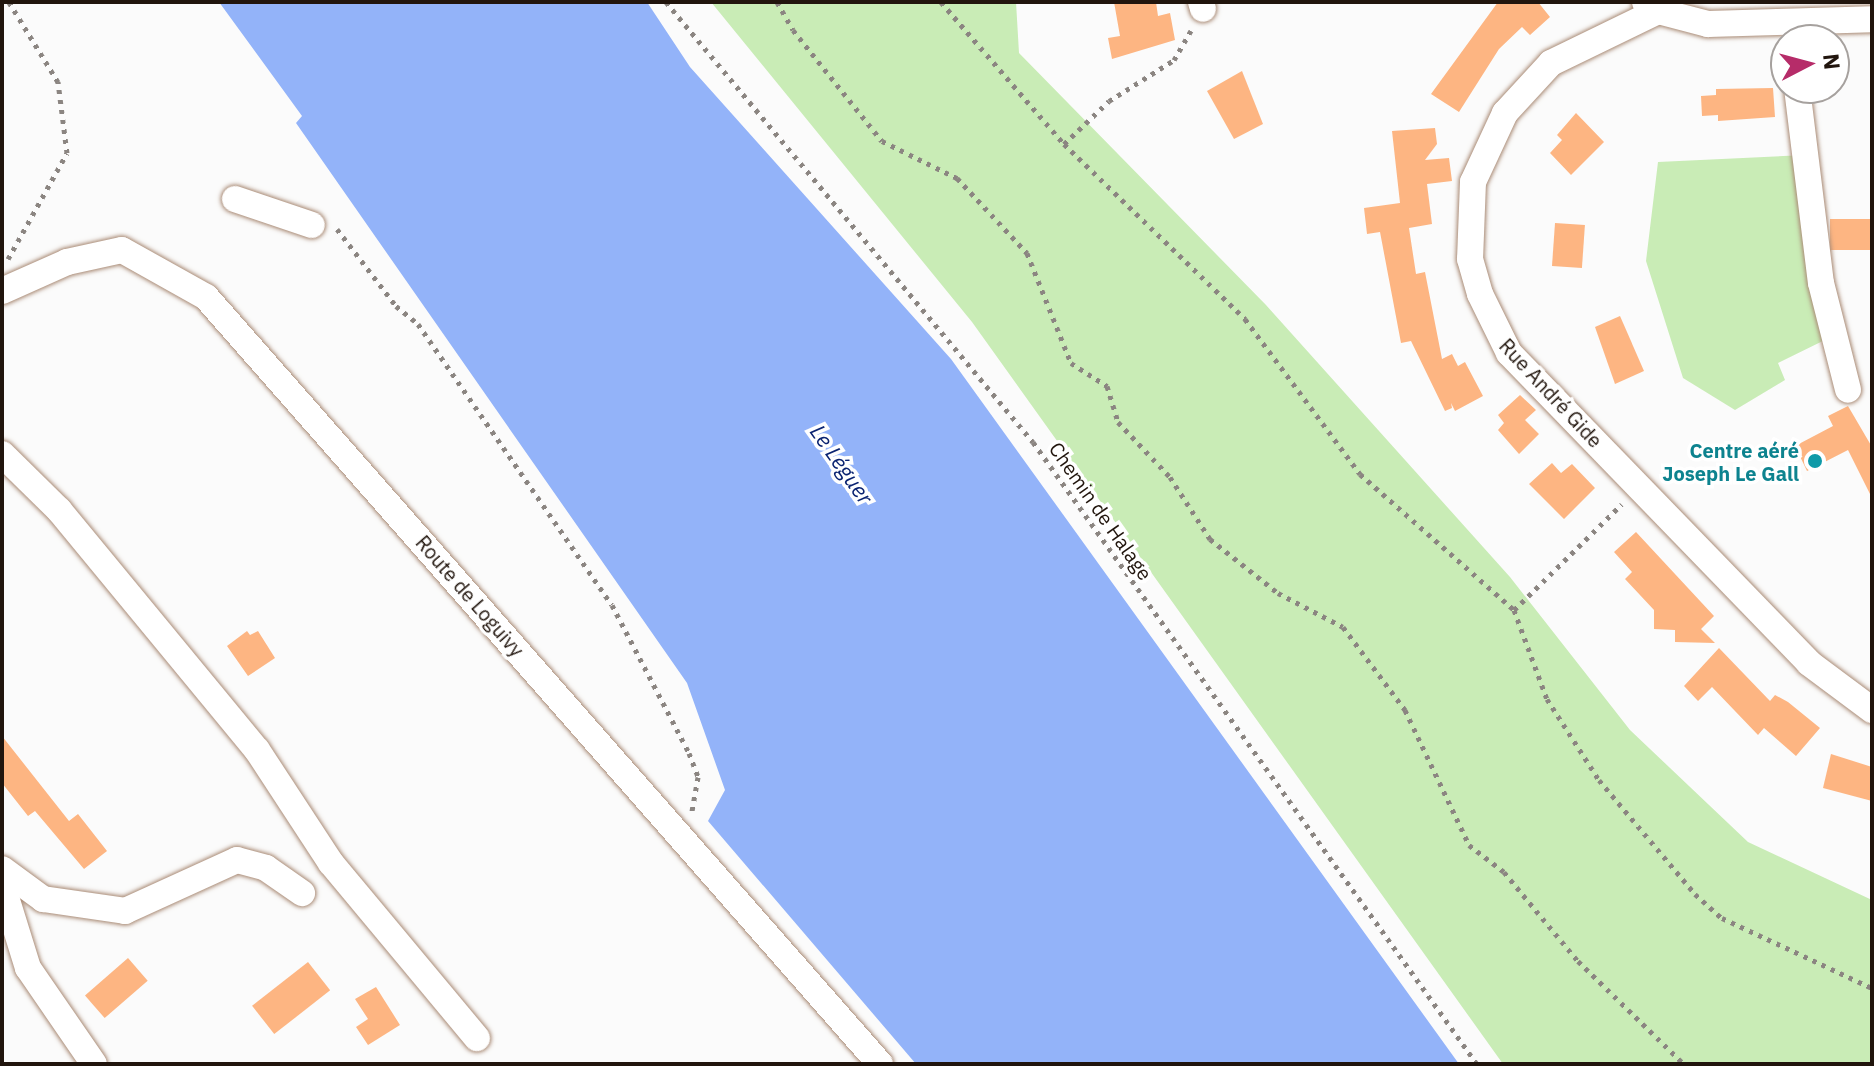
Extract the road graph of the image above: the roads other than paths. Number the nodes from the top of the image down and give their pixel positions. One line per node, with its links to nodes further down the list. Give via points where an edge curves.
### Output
1 (1652, 6): 4 (street, via 1708,24); 11 (street, Rue André Gide, via 1578,47 1529,85 1505,113 1473,182 1468,225 1480,294 1509,353 1809,663)
2 (1872, 19): 3 (street)
3 (1840, 24)
4 (1770, 30)
5 (1799, 104): 9 (street, via 1821,283)
6 (235, 199): 7 (street)
7 (312, 225)
8 (2, 291): 17 (street, Route de Loguivy, via 67,262 122,250 206,297)
9 (1848, 390)
10 (2, 454): 15 (street, via 59,510 257,750 331,863)
11 (1872, 710)
12 (2, 869): 14 (street, via 43,899 125,911 237,860 266,868)
13 (2, 884): 16 (street, via 28,968)
14 (302, 893)
15 (477, 1038)
16 (94, 1064)
17 (880, 1064)

